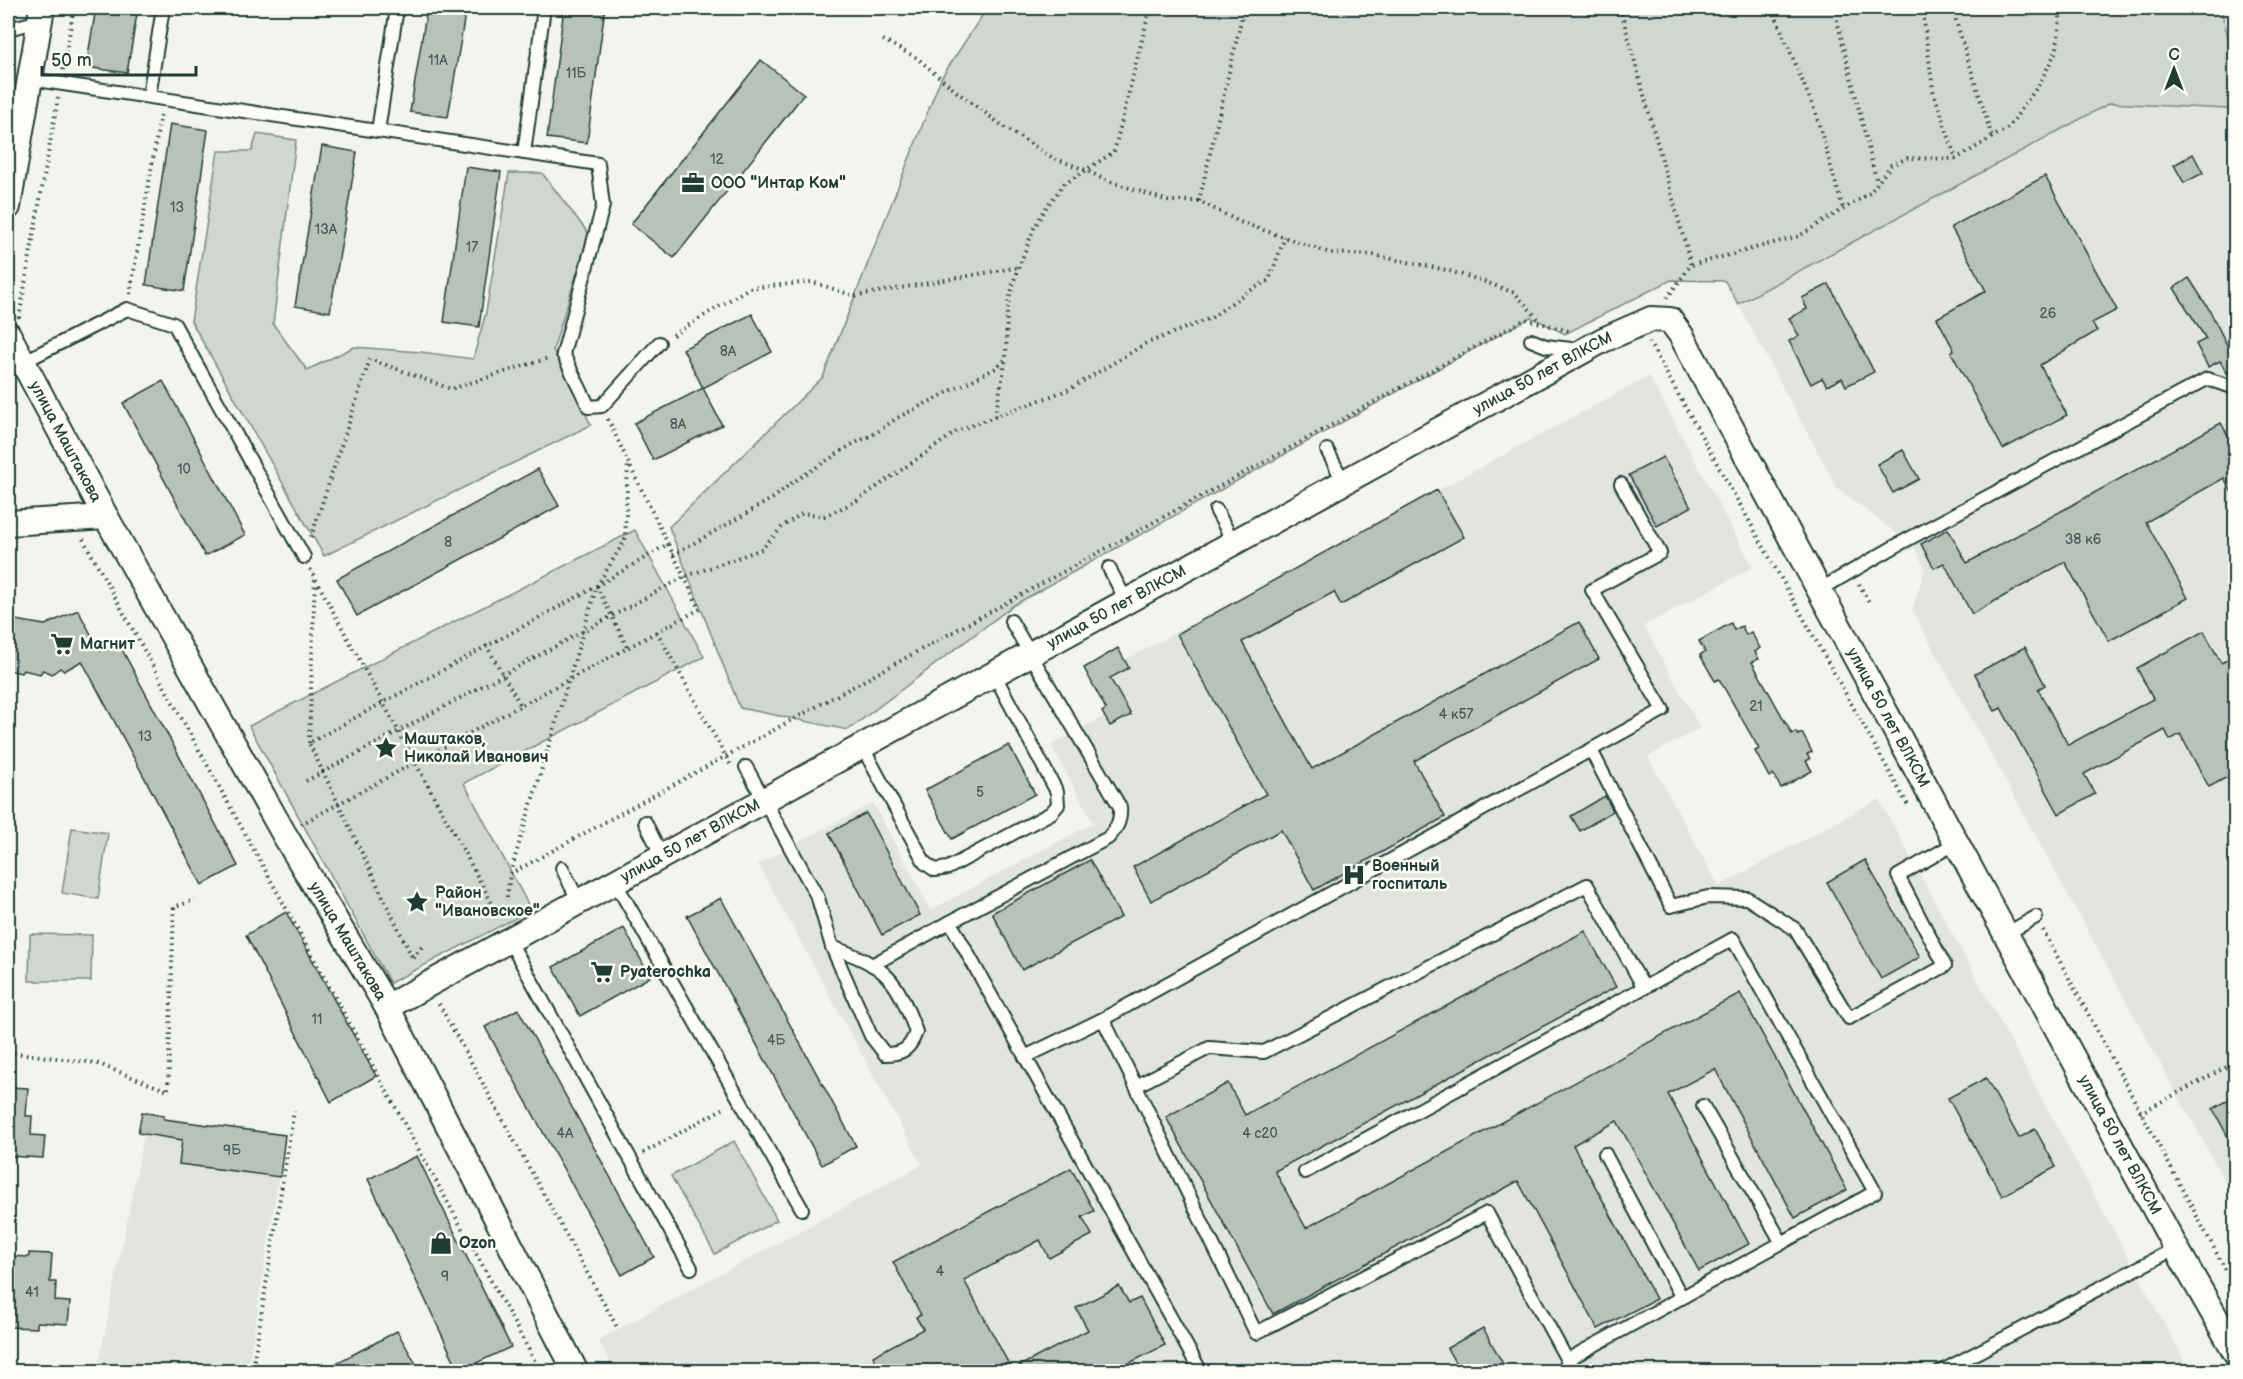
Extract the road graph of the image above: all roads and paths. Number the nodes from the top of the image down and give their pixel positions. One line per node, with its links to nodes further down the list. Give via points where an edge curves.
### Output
1 (74, 8): 17 (path)
2 (163, 8): 18 (lane)
3 (397, 8): 20 (lane)
4 (544, 8): 22 (lane)
5 (1150, 8): 24 (path, via 1114,152)
6 (1244, 8): 26 (path)
7 (1620, 8): 30 (path)
8 (1772, 8): 28 (path, via 1816,114)
9 (1834, 8): 25 (path)
10 (1919, 8): 23 (path, via 1933,90)
11 (1952, 8): 21 (path)
12 (2061, 8): 21 (path, via 2057,49 2040,83 2008,128)
13 (41, 14): 14 (lane); 16 (street)
14 (8, 29)
15 (883, 40): 24 (path, via 917,58 1007,129 1053,158)
16 (30, 78): 17 (lane); 27 (street)
17 (60, 83): 18 (lane); 39 (path)
18 (149, 96): 19 (lane)
19 (164, 99): 20 (lane); 32 (path)
20 (378, 131): 22 (lane)
21 (1992, 137): 23 (path)
22 (524, 153): 41 (lane, via 598,164 603,206)
23 (1956, 159): 25 (path, via 1908,158 1891,165)
24 (1086, 170): 26 (path, via 1168,201); 31 (path, via 1064,184 1047,206)
25 (1877, 184): 28 (path, via 1870,193)
26 (1199, 201): 29 (path, via 1240,222)
27 (8, 207)
28 (1843, 209): 30 (path, via 1798,236)
29 (1285, 237): 33 (path, via 1330,254 1373,255 1480,280 1515,293); 45 (path, via 1269,280 1211,318 1145,344 1070,388)
30 (1691, 265): 34 (path)
31 (1019, 267): 38 (path, via 855,296 812,282 749,288); 42 (path, via 1007,309)
32 (127, 309): 39 (lane); 57 (lane, via 174,324)
33 (1540, 321)
34 (1650, 330): 37 (path); 40 (street, улица 50 лет ВЛКСМ, via 1603,340); 62 (street, улица 50 лет ВЛКСМ, via 1670,320 1681,335)
35 (1570, 331): 81 (path, via 1526,320)
36 (1531, 340): 40 (lane, via 1546,346)
37 (1638, 341)
38 (659, 344): 44 (lane)
39 (15, 347): 51 (street, улица Маштакова)
40 (1587, 350): 48 (street, улица 50 лет ВЛКСМ)
41 (563, 354): 44 (lane, via 590,407); 57 (path, via 451,389 370,359)
42 (1006, 359): 45 (path); 56 (path, via 996,368 851,445 775,497)
43 (2235, 388): 59 (lane, via 2207,379)
44 (602, 406): 47 (path)
45 (994, 416): 60 (path, via 959,430 855,502 824,516 803,513 783,526 762,549)
46 (1327, 450): 48 (lane)
47 (628, 462): 55 (path); 61 (path, via 625,540)
48 (1344, 483): 54 (street, улица 50 лет ВЛКСМ)
49 (1621, 484): 80 (lane, via 1660,553 1592,590 1663,710)
50 (1216, 510): 54 (lane)
51 (106, 517): 52 (street, улица Маштакова); 109 (street, улица Маштакова, via 284,834)
52 (8, 523)
53 (81, 535): 131 (path)
54 (1234, 543): 63 (street, улица 50 лет ВЛКСМ)
55 (668, 544): 56 (path); 61 (path)
56 (673, 555): 60 (path)
57 (304, 556)
58 (1109, 568): 63 (lane)
59 (1852, 571): 62 (lane); 64 (path)
60 (684, 577): 65 (path); 68 (path, via 700,609)
61 (597, 586): 65 (path); 67 (path); 69 (path)
62 (1820, 590): 90 (street, улица 50 лет ВЛКСМ)
63 (1127, 602): 71 (street, улица 50 лет ВЛКСМ)
64 (1869, 604)
65 (612, 616): 67 (path); 70 (path)
66 (1011, 621): 71 (lane)
67 (583, 631): 73 (path); 74 (path)
68 (657, 632): 70 (path); 81 (path)
69 (486, 645): 73 (path); 75 (path)
70 (628, 649): 74 (path)
71 (1030, 654): 72 (street, улица 50 лет ВЛКСМ); 100 (lane, via 1120,807 1117,828 1108,838)
72 (994, 674): 79 (street, улица 50 лет ВЛКСМ); 79 (lane, via 1057,792 1058,805 1051,813 948,868 935,870 925,863)
73 (503, 675): 76 (path); 77 (path)
74 (570, 679): 76 (path); 93 (path)
75 (384, 702): 77 (path); 78 (path); 78 (path, via 315,578)
76 (521, 706): 82 (path)
77 (398, 732): 82 (path); 85 (path)
78 (309, 743): 85 (path)
79 (862, 746): 87 (street, улица 50 лет ВЛКСМ)
80 (1591, 750): 90 (lane, via 1671,906 1708,897 1747,898 1795,929 1849,1018 1945,966 1898,876); 110 (lane)
81 (725, 755): 83 (path); 93 (path)
82 (416, 763): 88 (path); 98 (path)
83 (732, 767)
84 (746, 767): 87 (lane)
85 (323, 772): 86 (path); 88 (path)
86 (306, 781)
87 (762, 800): 91 (street, улица 50 лет ВЛКСМ); 104 (lane, via 818,898)
88 (338, 803): 105 (path)
89 (645, 822): 91 (lane)
90 (1956, 843): 101 (street, улица 50 лет ВЛКСМ)
91 (662, 856): 94 (street, улица 50 лет ВЛКСМ)
92 (562, 868): 97 (lane)
93 (510, 874): 95 (path)
94 (615, 882): 97 (street, улица 50 лет ВЛКСМ); 115 (lane)
95 (507, 897)
96 (195, 900): 111 (path, via 174,907 168,1091 96,1064)
97 (579, 902): 102 (street, улица 50 лет ВЛКСМ)
98 (493, 905)
99 (2036, 917): 101 (lane); 118 (path)
100 (950, 922): 106 (lane); 112 (lane)
101 (2006, 934): 124 (street, улица 50 лет ВЛКСМ)
102 (509, 940): 107 (street, улица 50 лет ВЛКСМ); 120 (lane)
103 (423, 945): 105 (path)
104 (832, 947): 106 (lane); 106 (lane, via 871,1036 885,1053 905,1050 916,1032 910,1014 890,976)
105 (413, 959): 107 (path)
106 (872, 964)
107 (427, 985): 109 (street, улица 50 лет ВЛКСМ); 128 (path)
108 (1644, 988): 114 (lane, via 1587,885 1264,1052 1209,1048); 121 (lane); 123 (lane, via 1734,939 1875,1192)
109 (387, 1007): 132 (street, улица Маштакова)
110 (1103, 1019): 112 (lane); 114 (lane)
111 (8, 1052)
112 (1025, 1057): 133 (lane)
113 (2235, 1062): 118 (path)
114 (1136, 1086): 127 (lane, via 1256,1333 1487,1213 1567,1360)
115 (739, 1099): 120 (path); 122 (lane)
116 (1703, 1106): 123 (lane)
117 (294, 1111): 130 (path)
118 (2140, 1113): 126 (path)
119 (1605, 1154): 127 (lane)
120 (631, 1160): 125 (lane)
121 (1305, 1172)
122 (802, 1209)
123 (1782, 1243): 127 (lane)
124 (2176, 1248): 129 (street, улица 50 лет ВЛКСМ); 134 (lane)
125 (691, 1268)
126 (2235, 1289)
127 (1682, 1298)
128 (618, 1329)
129 (2235, 1353)
130 (252, 1371)
131 (541, 1371)
132 (576, 1371)
133 (1201, 1371)
134 (1940, 1371)

